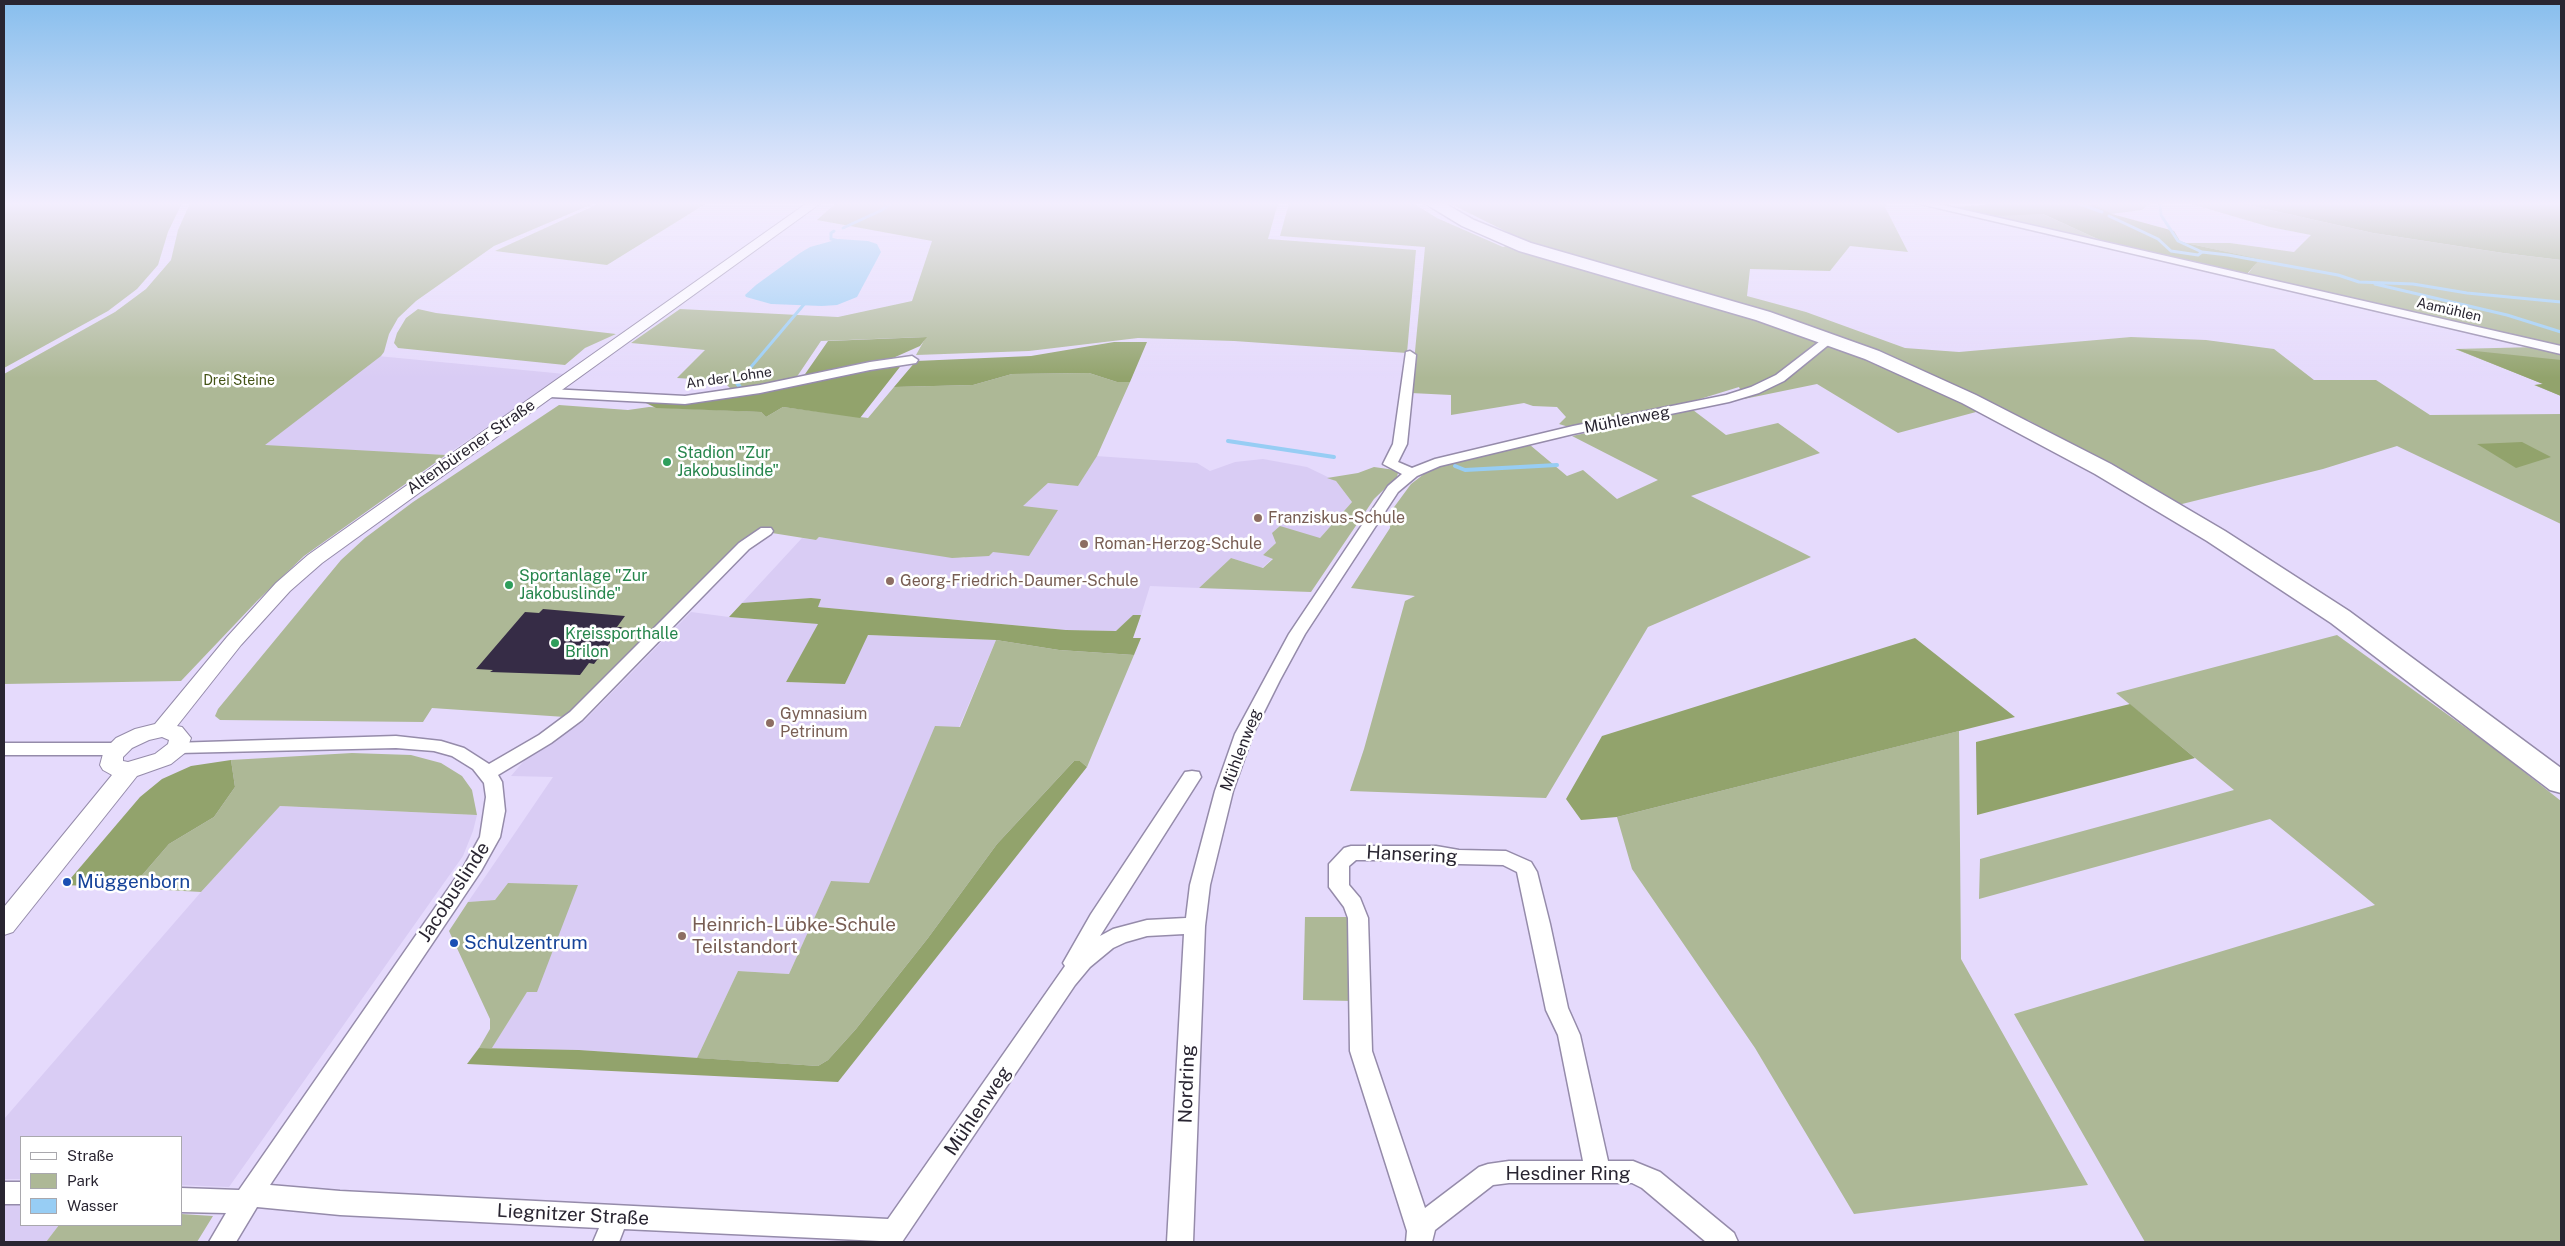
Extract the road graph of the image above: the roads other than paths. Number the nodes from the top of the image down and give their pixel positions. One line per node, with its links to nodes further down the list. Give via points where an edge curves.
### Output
1 (734, 261): 8 (street, Altenbürener Straße)
2 (1572, 261): 4 (main road, via 1731,306)
3 (2174, 261): 5 (street, Aamühlen)
4 (1828, 339): 9 (street, Mühlenweg, via 1780,378 1729,398 1490,449 1435,463); 18 (main road, via 1908,370 1969,399 2103,469 2216,536 2340,617)
5 (2561, 350)
6 (1410, 355): 9 (street, via 1400,444 1390,464)
7 (912, 360): 8 (street, An der Lohne, via 685,400)
8 (550, 393): 11 (street, Altenbürener Straße, via 371,517 305,567 234,641)
9 (1412, 473): 20 (street, Mühlenweg, via 1393,489 1334,577 1284,656 1253,714 1212,832)
10 (766, 531): 16 (street, via 744,546 576,716 545,739)
11 (162, 730): 12 (street, via 178,734); 13 (street, via 143,734)
12 (178, 746): 15 (street, via 163,759); 16 (street, via 418,743 458,752)
13 (117, 749): 14 (street); 15 (street, via 112,755 111,765)
14 (4, 750)
15 (129, 770): 19 (street)
16 (487, 773): 25 (street, Jacobuslinde, via 493,782 495,811 484,850)
17 (1192, 777): 21 (street, Mühlenweg, via 1098,920)
18 (2561, 783)
19 (4, 925)
20 (1195, 926): 21 (street, Mühlenweg, via 1147,928 1120,935 1093,951); 32 (street, Nordring)
21 (1066, 978): 28 (street, Mühlenweg)
22 (1598, 1172): 29 (street, Hesdiner Ring, via 1488,1175 1439,1211); 29 (street, Hansering, via 1567,1027 1556,1010 1540,924 1524,866 1506,858 1436,853 1351,853 1339,864 1339,887 1353,904 1358,918 1361,1051); 33 (street, Hesdiner Ring, via 1633,1172 1651,1180)
23 (4, 1192): 24 (street)
24 (20, 1193)
25 (248, 1198): 26 (street, Liegnitzer Straße); 27 (street, Liegnitzer Straße); 30 (street, Jacobuslinde)
26 (182, 1200)
27 (617, 1217): 28 (street, Liegnitzer Straße); 31 (street)
28 (891, 1236)
29 (1420, 1237)
30 (222, 1242)
31 (606, 1242)
32 (1180, 1242)
33 (1724, 1242)

